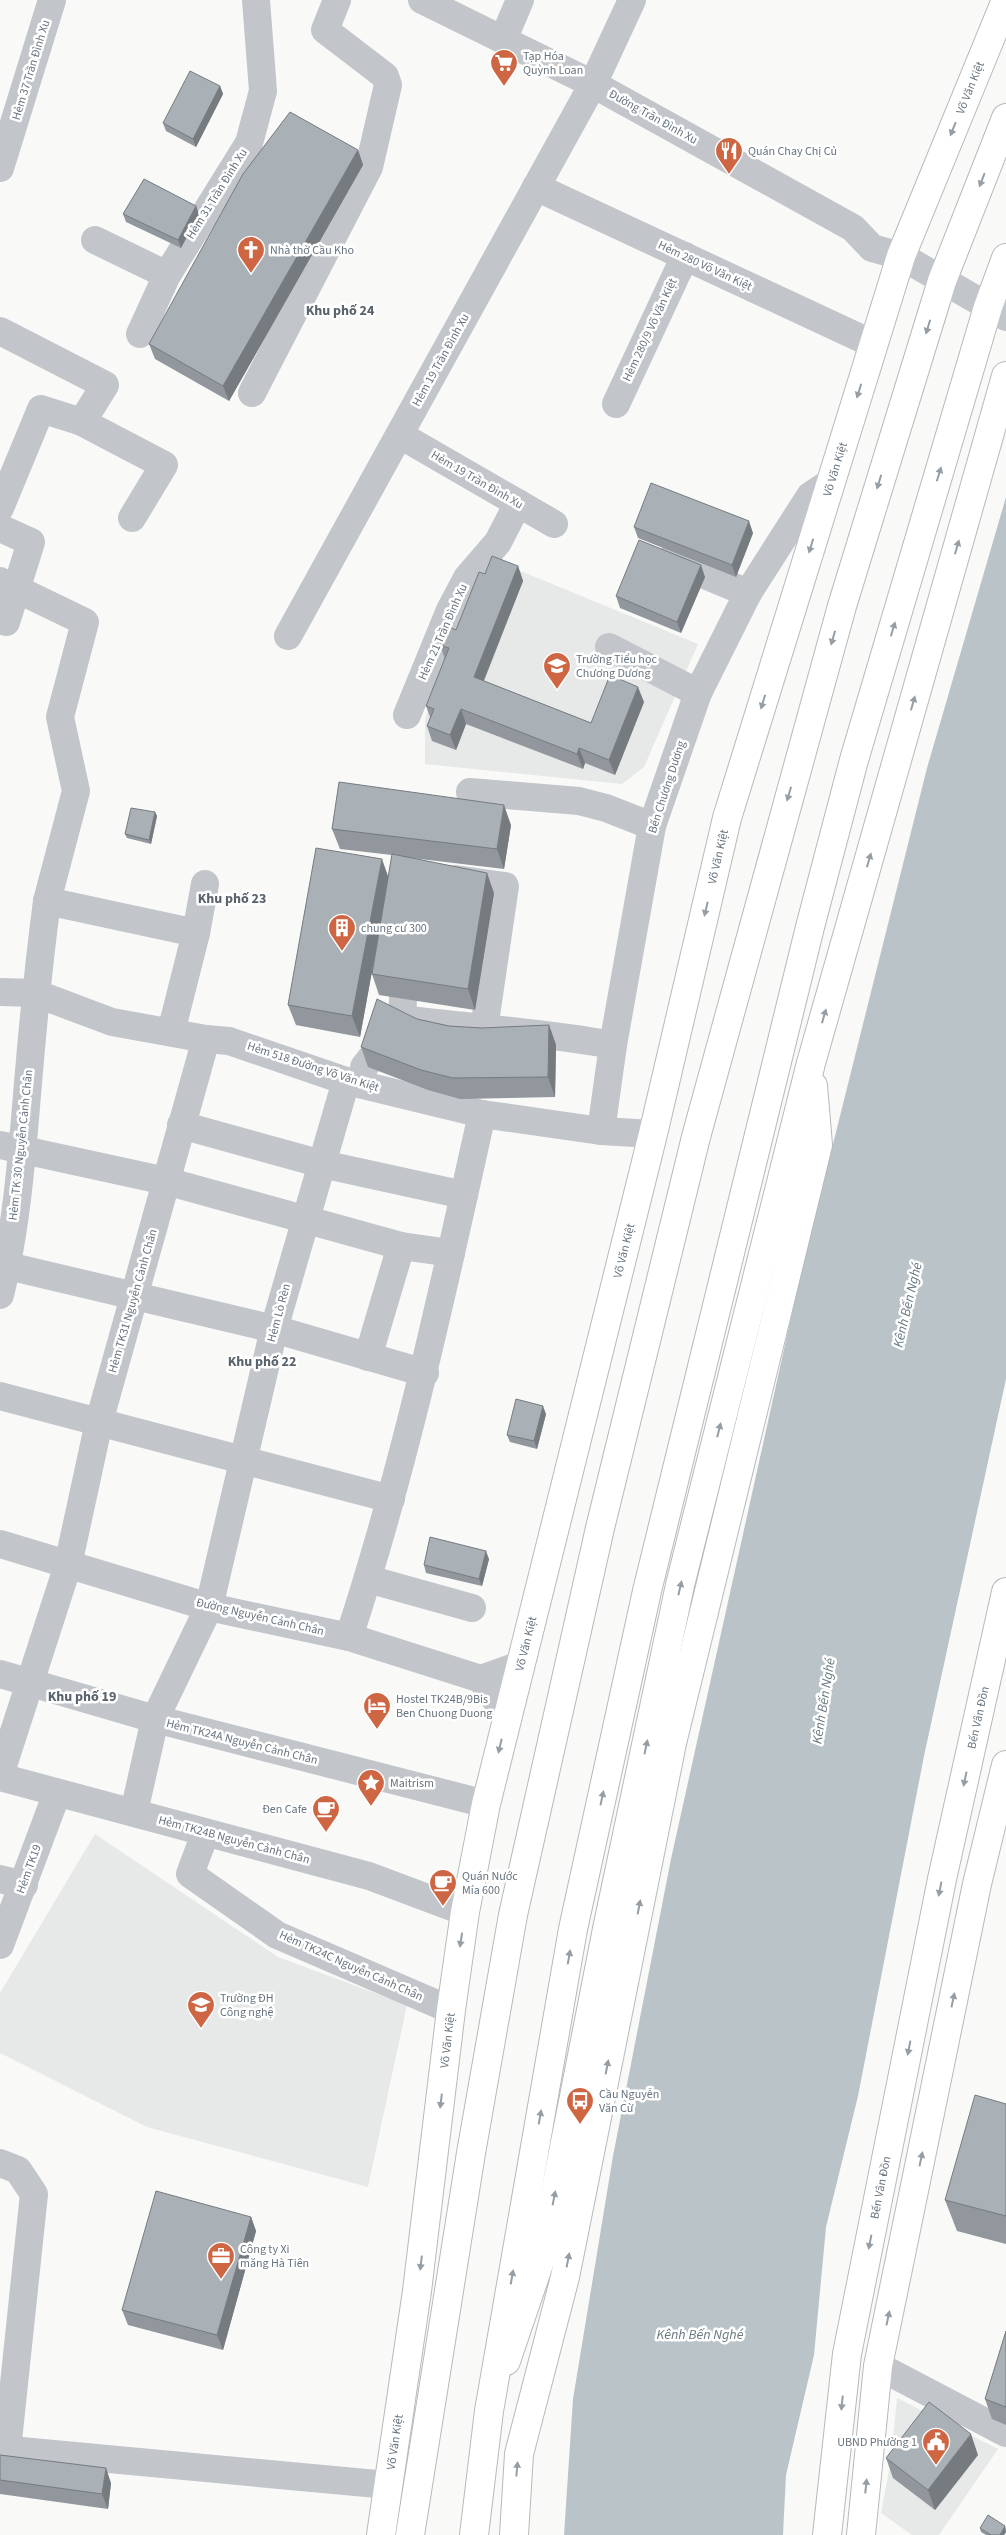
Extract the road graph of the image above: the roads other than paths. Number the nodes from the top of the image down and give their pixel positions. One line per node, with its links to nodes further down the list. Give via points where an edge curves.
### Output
1 (52, 0): 11 (street, Hẻm 37 Trần Ðình Xu)
2 (256, 0): 17 (street, Hẻm 31 Trần Đinh Xu, via 263,91 249,143)
3 (337, 0): 24 (street, via 325,30 385,76 388,85 369,167)
4 (422, 0): 8 (street, Đường Trần Ðình Xu)
5 (520, 0): 8 (street)
6 (632, 0): 9 (street, Hẻm 19 Trần Ðình Xu)
7 (1006, 0): 15 (main road, Võ Văn Kiệt, one-way to 15)
8 (503, 40): 9 (street, Đường Trần Ðình Xu)
9 (593, 84): 12 (street, Hẻm 19 Trần Ðình Xu); 15 (street, Đường Trần Ðình Xu, via 853,228 872,248)
10 (1006, 118): 18 (main road, one-way to 18)
11 (0, 168)
12 (536, 187): 14 (street, Hẻm 280 Võ Văn Kiệt); 27 (street, Hẻm 19 Trần Ðình Xu)
13 (95, 240): 17 (street)
14 (685, 256): 22 (street, Hẻm 280 Võ Văn Kiệt); 25 (street, Hẻm 280/9 Võ Văn Kiệt)
15 (902, 256): 18 (street, Đường Trần Ðình Xu); 22 (main road, Võ Văn Kiệt)
16 (1006, 258): 19 (main road)
17 (167, 275): 21 (street, Hẻm 31 Trần Đinh Xu)
18 (942, 281): 19 (street, Đường Trần Ðình Xu); 113 (main road, one-way to 113, via 842,606 754,920 696,1137 600,1528 514,1915 471,2153)
19 (997, 312): 107 (main road, one-way to 19, via 573,1929 647,1591 851,769)
20 (0, 331): 26 (street, via 105,385)
21 (140, 334)
22 (873, 344): 28 (main road, Võ Văn Kiệt, one-way to 28)
23 (1006, 376): 56 (main road, one-way to 23)
24 (252, 393)
25 (616, 404)
26 (82, 422): 30 (street, via 42,409); 31 (street, via 164,465)
27 (400, 435): 29 (street, Hẻm 19 Trần Đình Xu); 38 (street, Hẻm 19 Trần Ðình Xu)
28 (831, 482): 36 (street, Bến Chương Dương, via 810,496); 61 (main road, Võ Văn Kiệt, one-way to 61, via 727,818)
29 (518, 503): 32 (street, Hẻm 19 Trần Đình Xu); 41 (street, Hẻm 21 Trần Đình Xu, via 498,542 467,578 450,610)
30 (0, 508)
31 (132, 518)
32 (554, 524)
33 (0, 528): 35 (street, via 30,542)
34 (648, 551): 36 (street)
35 (8, 585): 37 (street); 46 (street, Hẻm TK 30 Nguyễn Cảnh Chân, via 84,622 60,717 76,791)
36 (748, 593): 40 (street, Bến Chương Dương)
37 (6, 622)
38 (288, 636)
39 (609, 647): 40 (street)
40 (698, 692): 43 (street, Bến Chương Dương)
41 (407, 715)
42 (470, 792): 43 (street, via 579,801)
43 (652, 826): 55 (street, Bến Chương Dương)
44 (427, 875): 52 (street, via 505,886)
45 (205, 884): 48 (street)
46 (47, 901): 48 (street); 50 (street, Hẻm TK 30 Nguyễn Cảnh Chân)
47 (407, 931): 51 (street)
48 (196, 933): 53 (street)
49 (0, 992): 50 (street, Hẻm 518 Đường Võ Văn Kiệt)
50 (35, 993): 53 (street, Hẻm 518 Đường Võ Văn Kiệt, via 112,1022); 62 (street, Hẻm TK 30 Nguyễn Cảnh Chân)
51 (402, 1019): 52 (street); 57 (street)
52 (484, 1029): 55 (street, via 552,1034)
53 (171, 1032): 54 (street, Hẻm 518 Đường Võ Văn Kiệt)
54 (206, 1039): 57 (street, Hẻm 518 Đường Võ Văn Kiệt, via 229,1041); 59 (street, Hẻm TK31 Nguyễn Cảnh Chân)
55 (614, 1045): 60 (street, Bến Chương Dương)
56 (811, 1063): 107 (main road, one-way to 56, via 544,2249 607,1928 680,1585); 111 (main road, one-way to 56, via 519,2454 565,2277 672,1743 818,1144)
57 (355, 1074): 58 (street, Hẻm 518 Đường Võ Văn Kiệt); 63 (street, Hẻm Lò Rèn)
58 (482, 1114): 60 (street, Hẻm 518 Đường Võ Văn Kiệt); 65 (street)
59 (181, 1125): 63 (street); 64 (street, Hẻm TK31 Nguyễn Cảnh Chân)
60 (601, 1131): 61 (street, Hẻm 518 Đường Võ Văn Kiệt)
61 (653, 1134): 86 (main road, Võ Văn Kiệt)
62 (11, 1147): 64 (street); 69 (street, Hẻm TK 30 Nguyễn Cảnh Chân)
63 (322, 1164): 65 (street); 66 (street, Hẻm Lò Rèn)
64 (166, 1181): 66 (street); 71 (street, Hẻm TK31 Nguyễn Cảnh Chân)
65 (464, 1195): 68 (street)
66 (306, 1220): 67 (street); 72 (street, Hẻm Lò Rèn)
67 (401, 1246): 68 (street); 73 (street)
68 (451, 1254): 74 (street)
69 (4, 1264): 70 (street, Hẻm TK 30 Nguyễn Cảnh Chân); 71 (street)
70 (0, 1295)
71 (134, 1295): 72 (street); 76 (street, Hẻm TK31 Nguyễn Cảnh Chân)
72 (274, 1329): 73 (street); 77 (street, Hẻm Lò Rèn)
73 (368, 1358): 74 (street)
74 (425, 1373): 78 (street)
75 (0, 1396): 76 (street)
76 (99, 1422): 77 (street); 80 (street, Hẻm TK31 Nguyễn Cảnh Chân)
77 (244, 1462): 78 (street); 83 (street, Hẻm Lò Rèn)
78 (391, 1499): 81 (street)
79 (0, 1544): 80 (street, Đường Nguyễn Cảnh Chân)
80 (68, 1565): 83 (street, Đường Nguyễn Cảnh Chân); 89 (street, Hẻm TK31 Nguyễn Cảnh Chân)
81 (368, 1579): 84 (street); 85 (street)
82 (1006, 1592): 98 (main road, Bến Vân Đồn, one-way to 98)
83 (209, 1607): 85 (street, Đường Nguyễn Cảnh Chân); 91 (street, Hẻm Lò Rèn)
84 (472, 1608)
85 (350, 1637): 88 (street, Đường Nguyễn Cảnh Chân)
86 (520, 1665): 88 (street); 90 (main road, Võ Văn Kiệt)
87 (0, 1674): 89 (street, Hẻm TK24A Nguyễn Cảnh Chân)
88 (482, 1679): 90 (street)
89 (30, 1682): 91 (street, Hẻm TK24A Nguyễn Cảnh Chân); 93 (street, Hẻm TK31 Nguyễn Cảnh Chân)
90 (507, 1716): 95 (main road, Võ Văn Kiệt, one-way to 95)
91 (155, 1719): 95 (street, Hẻm TK24A Nguyễn Cảnh Chân); 96 (street, Hẻm Lò Rèn)
92 (1006, 1765): 99 (main road)
93 (0, 1776): 94 (street, Hẻm TK24B Nguyễn Cảnh Chân)
94 (56, 1793): 96 (street, Hẻm TK24B Nguyễn Cảnh Chân); 100 (street, Hẻm TK19)
95 (486, 1804): 101 (main road, Võ Văn Kiệt)
96 (134, 1812): 97 (street, Hẻm TK24B Nguyễn Cảnh Chân)
97 (205, 1834): 101 (street, Hẻm TK24B Nguyễn Cảnh Chân, via 369,1876); 103 (street, Hẻm TK24C Nguyễn Cảnh Chân, via 190,1874 277,1935)
98 (950, 1841): 99 (main road); 105 (main road, Bến Vân Đồn, one-way to 105)
99 (995, 1858): 106 (main road, one-way to 99)
100 (12, 1882): 102 (street, Hẻm TK19)
101 (465, 1912): 103 (main road, Võ Văn Kiệt, one-way to 103)
102 (0, 1945)
103 (451, 2010): 110 (main road, Võ Văn Kiệt, one-way to 110, via 417,2291)
104 (0, 2163): 109 (street, via 18,2170 34,2194)
105 (847, 2354): 106 (main road); 115 (main road, Bến Vân Đồn, one-way to 115)
106 (878, 2366): 108 (street); 116 (main road, one-way to 106)
107 (489, 2411): 114 (main road)
108 (1006, 2433)
109 (4, 2449): 110 (street)
110 (388, 2485): 112 (main road, Võ Văn Kiệt)
111 (512, 2529)
112 (381, 2535)
113 (410, 2535)
114 (474, 2535)
115 (827, 2535)
116 (861, 2535)

